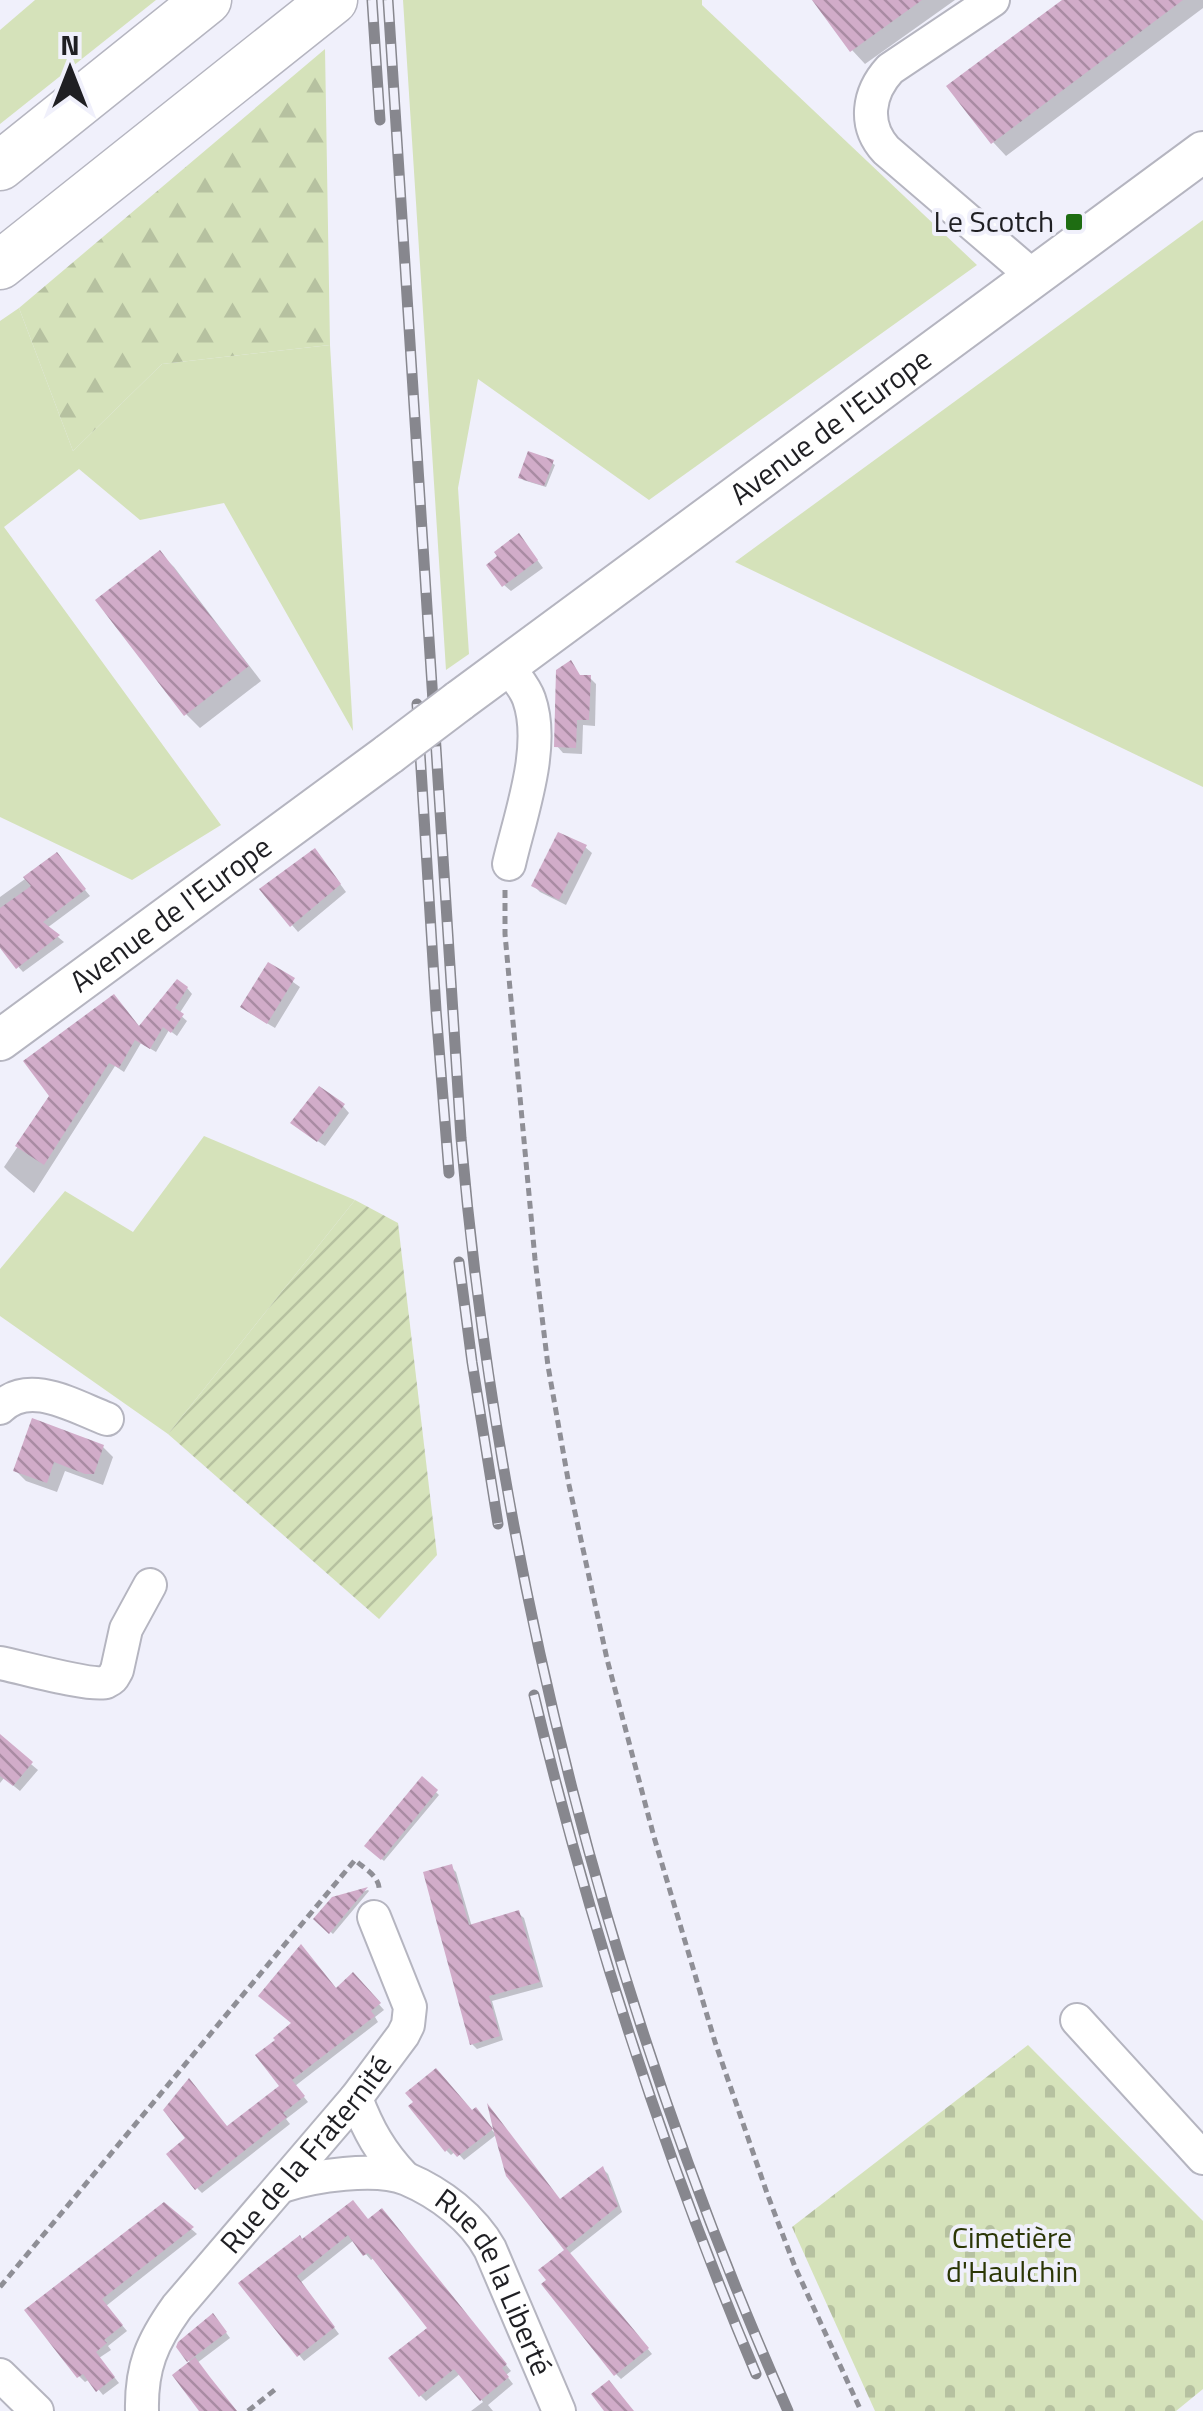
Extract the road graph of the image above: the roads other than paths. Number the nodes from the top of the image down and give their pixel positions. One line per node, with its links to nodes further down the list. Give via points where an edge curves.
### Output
1 (207, 0): 5 (highway)
2 (333, 0): 6 (highway)
3 (993, 0): 7 (street, via 881,78 871,106 872,130 886,150)
4 (1203, 152): 7 (main road, Avenue de l'Europe)
5 (0, 166)
6 (0, 265)
7 (1034, 277): 8 (main road, Avenue de l'Europe)
8 (508, 666): 9 (street, via 529,699 535,732); 10 (main road, Avenue de l'Europe, bridge)
9 (508, 864)
10 (0, 1040)
11 (0, 1408): 12 (street, via 15,1396 38,1395)
12 (107, 1420)
13 (150, 1586): 14 (street, via 108,1681)
14 (0, 1663)
15 (374, 1917): 17 (street, Rue de la Fraternité, via 410,2016)
16 (1078, 2020): 18 (street)
17 (356, 2098): 19 (street, Rue de la Liberté, via 380,2151); 20 (street, Rue de la Fraternité)
18 (1203, 2158)
19 (404, 2178): 20 (street, Rue de la Liberté, via 342,2174); 24 (street, Rue de la Liberté, via 450,2204 483,2237)
20 (282, 2186): 23 (street, Rue de la Fraternité, via 177,2307 151,2347)
21 (0, 2375): 22 (street)
22 (36, 2411)
23 (142, 2411)
24 (559, 2411)

